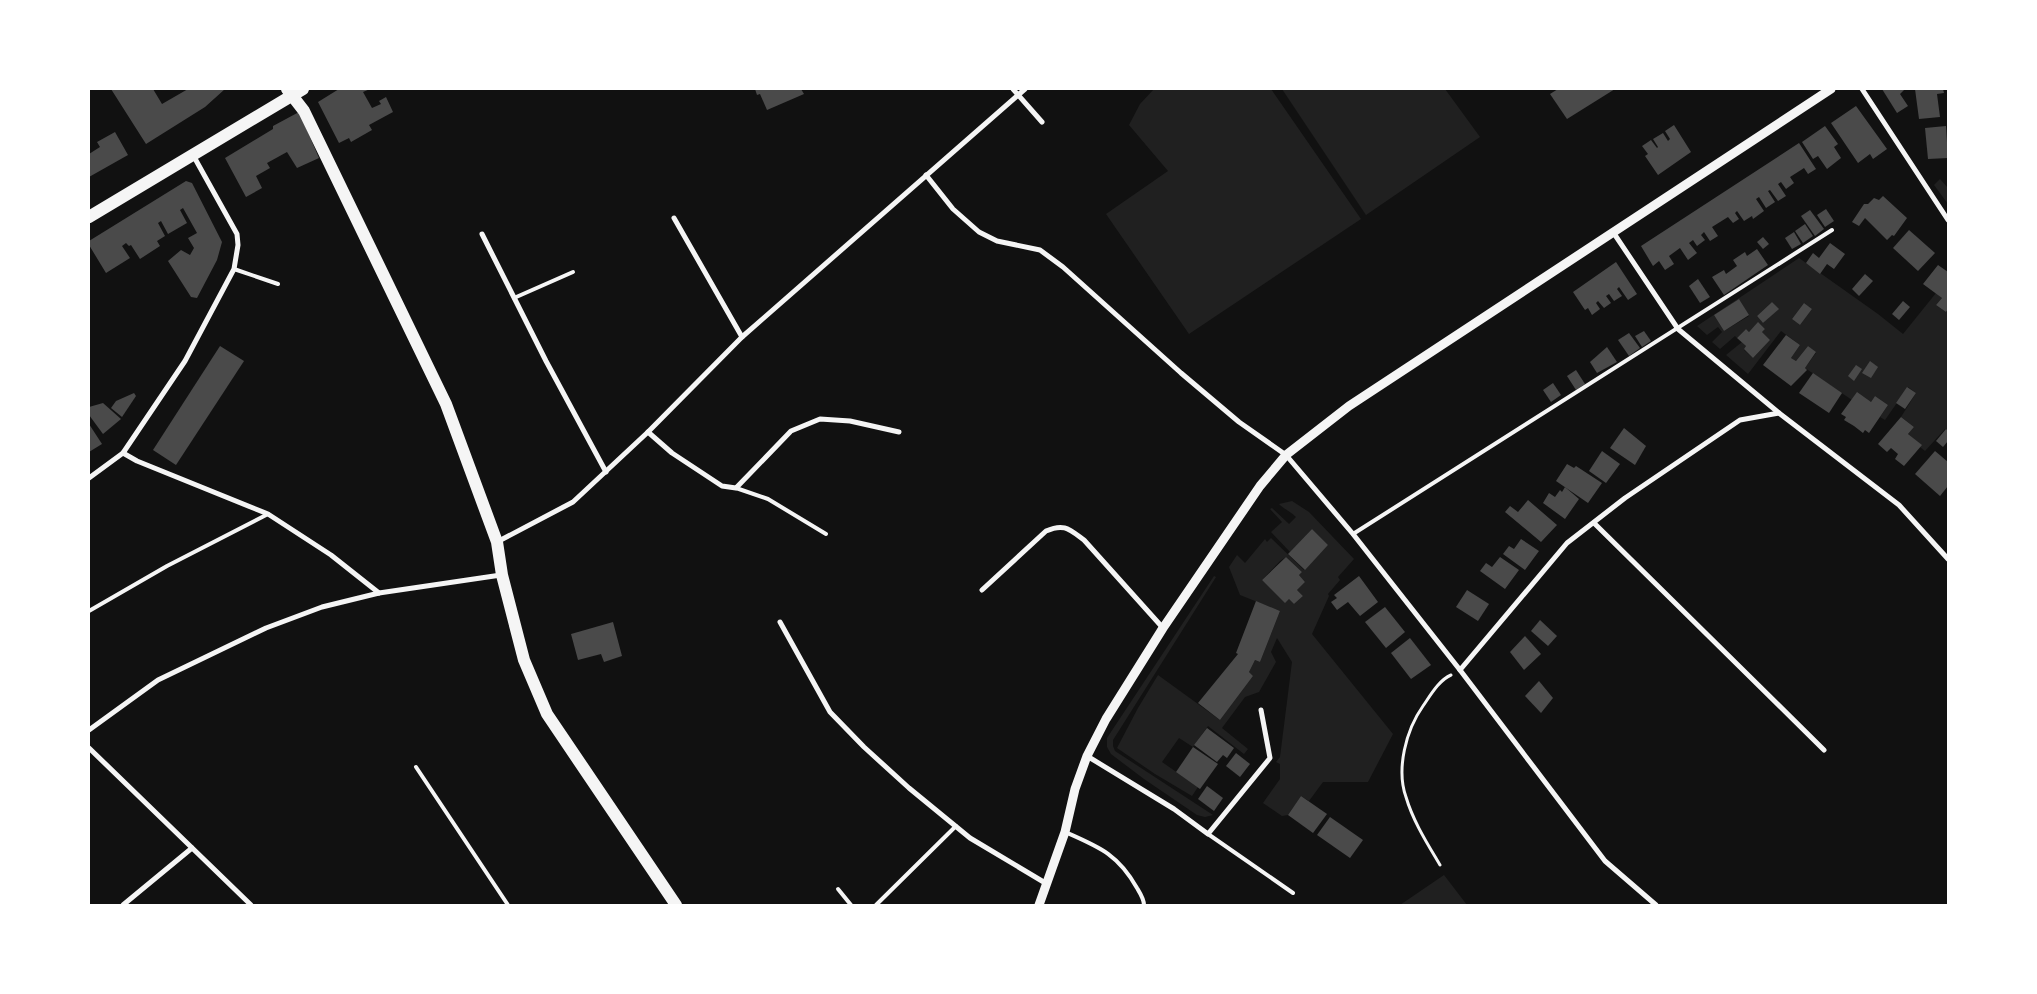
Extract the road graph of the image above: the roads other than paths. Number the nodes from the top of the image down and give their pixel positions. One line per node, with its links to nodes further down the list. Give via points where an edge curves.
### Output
1 (1013, 89): 6 (street)
2 (1025, 89): 6 (street)
3 (1831, 89): 14 (street)
4 (1862, 89): 12 (street)
5 (294, 91): 8 (main road); 34 (main road, via 446,404)
6 (1018, 95): 7 (street); 9 (street)
7 (1042, 122)
8 (193, 154): 10 (main road); 16 (street, via 237,234)
9 (926, 175): 21 (street); 26 (street, via 953,209 979,232 997,241 1040,250 1056,261 1188,379 1239,422)
10 (89, 217)
11 (674, 218): 21 (street)
12 (1948, 220)
13 (1832, 230): 20 (lane)
14 (1613, 231): 20 (street); 26 (street, via 1348,406)
15 (482, 234): 19 (street)
16 (234, 269): 18 (lane); 25 (street, via 185,362)
17 (573, 272): 19 (lane)
18 (278, 284)
19 (514, 298): 27 (street)
20 (1678, 330): 22 (street); 33 (lane)
21 (742, 337): 23 (street)
22 (1779, 413): 31 (street, via 1740,420 1625,498); 35 (street, via 1899,505)
23 (648, 432): 27 (street); 29 (street, via 672,453 722,486)
24 (899, 432): 29 (street, via 850,421 820,419 791,431)
25 (123, 453): 28 (street); 30 (street)
26 (1286, 455): 33 (street); 41 (street, via 1260,486)
27 (606, 472): 34 (street, via 573,502)
28 (89, 478)
29 (736, 488): 32 (lane, via 774,502)
30 (268, 514): 38 (street, via 331,555); 39 (lane)
31 (1594, 523): 42 (street, via 1566,543); 46 (street)
32 (826, 534)
33 (1353, 534): 42 (street)
34 (497, 542): 36 (main road)
35 (1948, 560)
36 (502, 575): 38 (street); 59 (main road, via 524,660 547,714)
37 (982, 590): 41 (street, via 1046,531 1058,526 1069,529 1084,540)
38 (379, 593): 44 (street, via 322,608 266,628 158,680)
39 (89, 611)
40 (780, 622): 49 (street, via 830,712 864,748)
41 (1163, 628): 47 (street, via 1106,719)
42 (1460, 670): 64 (street, via 1605,861)
43 (1261, 710): 51 (street, via 1270,758)
44 (89, 730)
45 (89, 748): 52 (street)
46 (1824, 750)
47 (1087, 756): 50 (street, via 1075,788); 51 (street, via 1174,809)
48 (416, 767): 58 (lane)
49 (956, 826): 53 (street, via 970,838); 61 (lane)
50 (1065, 832): 53 (street); 63 (lane, via 1103,848 1120,863 1132,878)
51 (1208, 834): 55 (lane)
52 (192, 848): 56 (street); 57 (street)
53 (1048, 884): 62 (street)
54 (838, 889): 60 (lane)
55 (1293, 893)
56 (123, 905)
57 (251, 905)
58 (508, 905)
59 (676, 905)
60 (850, 905)
61 (876, 905)
62 (1039, 905)
63 (1144, 905)
64 (1656, 905)

